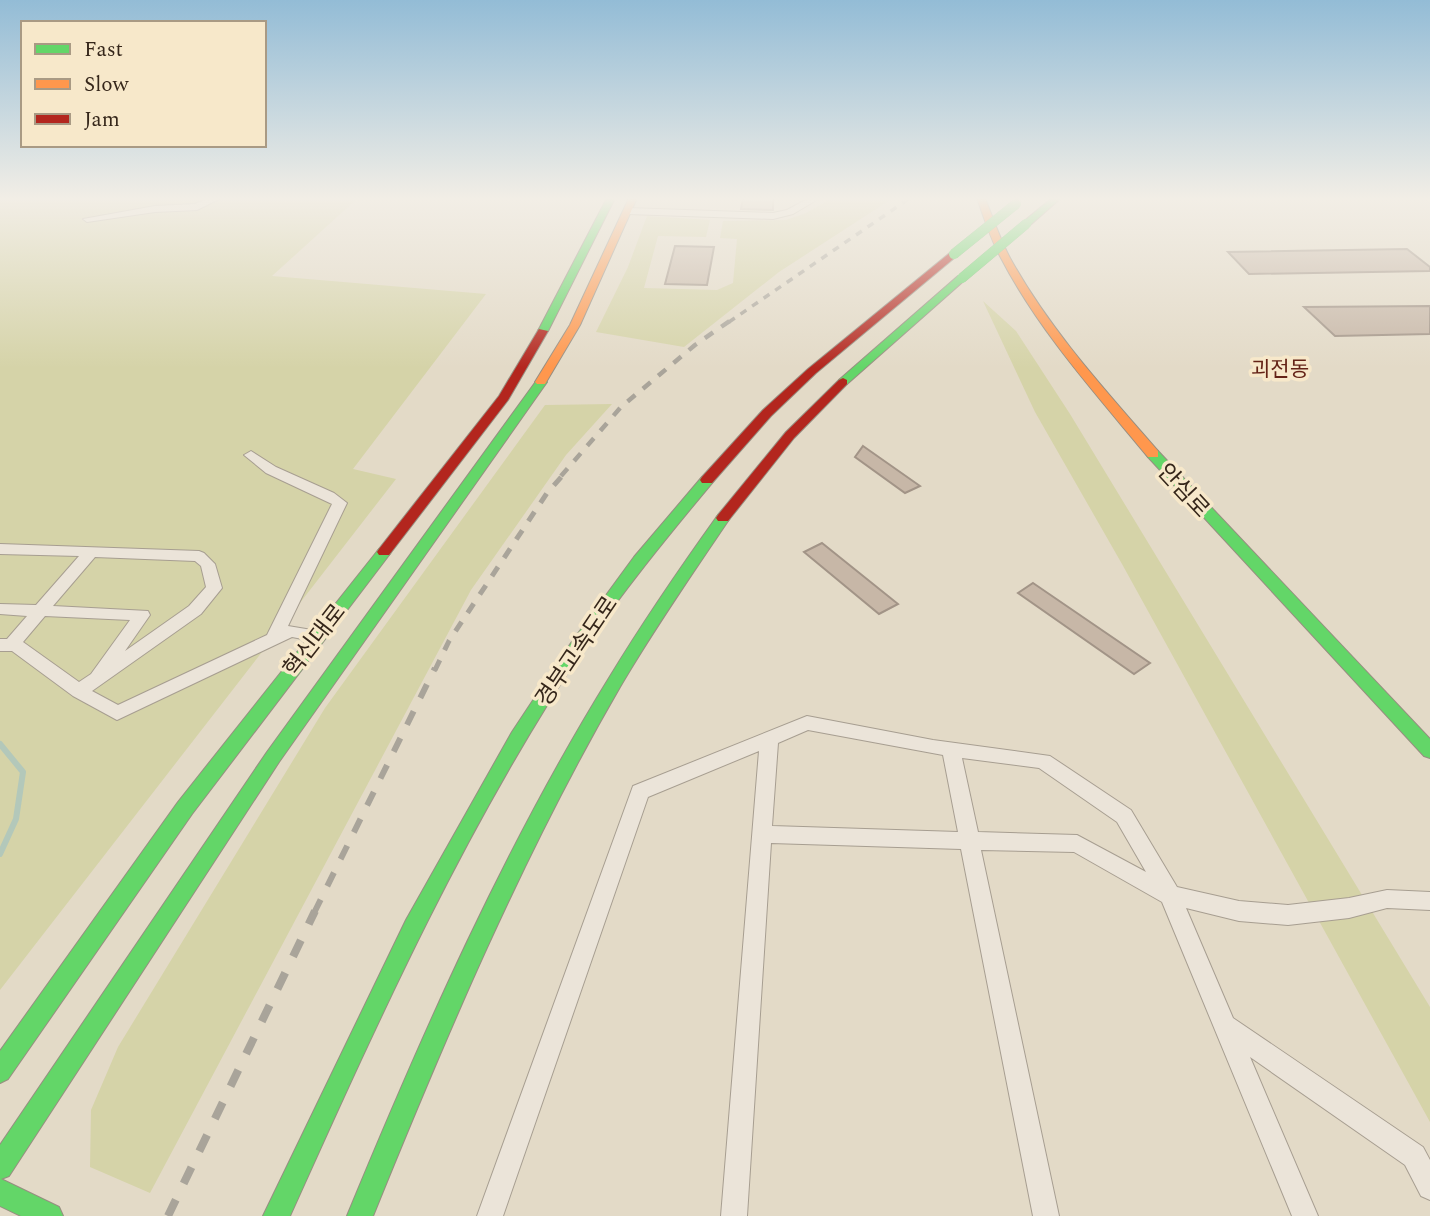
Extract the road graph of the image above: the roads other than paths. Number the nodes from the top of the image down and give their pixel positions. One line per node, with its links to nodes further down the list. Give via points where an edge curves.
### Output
1 (585, 255): 11 (main road, 혁신대로, via 504,397)
2 (607, 255): 25 (main road, via 575,325 534,394 273,757)
3 (953, 255): 29 (main road, 경부고속도로, bridge, via 768,412 615,592 481,804 392,972)
4 (990, 255): 30 (main road, 경부고속도로, bridge, via 867,359 790,435 723,518 640,640 574,749 508,879)
5 (1004, 255): 18 (main road, 안심로, via 1076,363 1131,431)
6 (251, 455): 12 (street, via 264,469 324,491 340,503)
7 (0, 549): 8 (street)
8 (92, 552): 10 (street); 14 (street, via 199,556 208,564 214,588 195,610)
9 (0, 609): 10 (street)
10 (41, 611): 13 (street); 14 (street, via 142,615)
11 (317, 636): 12 (street, via 290,631); 24 (main road, 혁신대로, via 185,808)
12 (274, 638): 15 (street, via 117,713)
13 (6, 645): 15 (street)
14 (96, 681): 15 (street)
15 (79, 691)
16 (769, 739): 17 (street, via 807,723); 19 (street); 31 (street, via 640,792)
17 (951, 750): 20 (street); 21 (street, via 1042,761 1124,816)
18 (1430, 751)
19 (762, 834): 20 (street); 32 (street)
20 (970, 843): 21 (street, via 1077,844); 33 (street)
21 (1170, 895): 22 (street, via 1239,911 1288,915 1387,899); 23 (street)
22 (1430, 901)
23 (1225, 1026): 26 (street, via 1414,1156); 34 (street)
24 (0, 1071)
25 (0, 1167)
26 (1430, 1187)
27 (0, 1192): 28 (main road)
28 (50, 1216)
29 (276, 1216)
30 (360, 1216)
31 (490, 1216)
32 (734, 1216)
33 (1046, 1216)
34 (1305, 1216)

